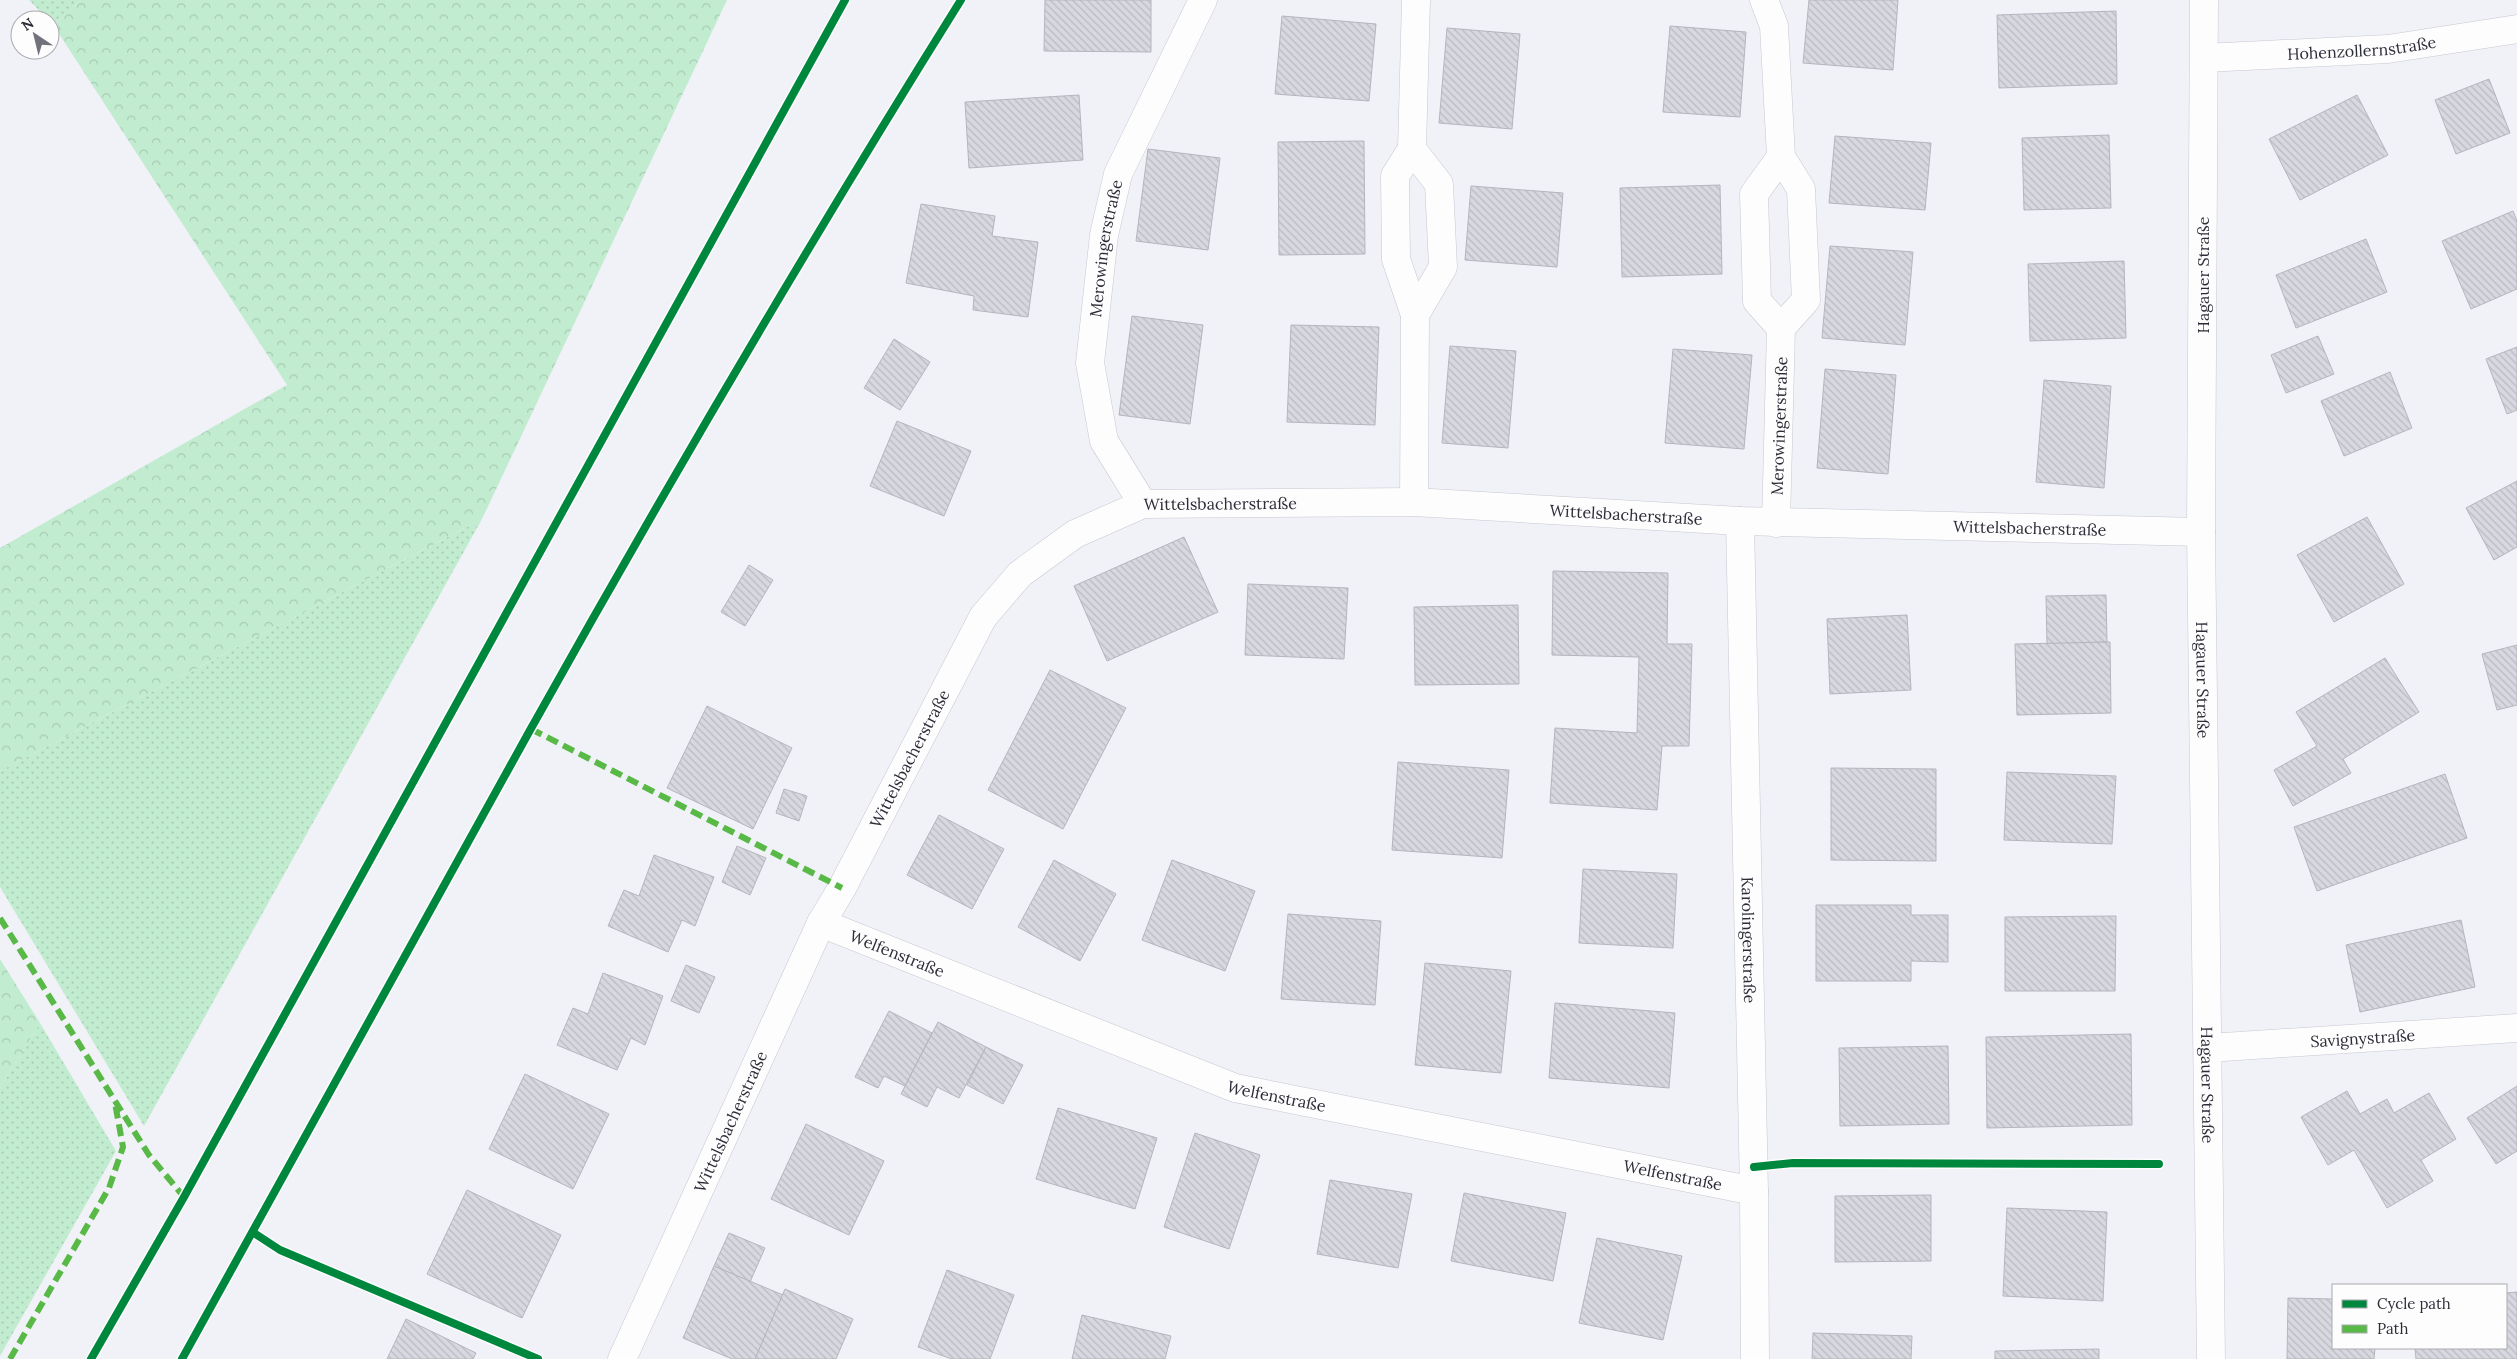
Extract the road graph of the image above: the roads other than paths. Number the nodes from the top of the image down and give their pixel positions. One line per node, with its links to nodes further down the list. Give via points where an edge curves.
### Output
1 (1203, 0): 12 (street, Merowingerstraße, via 1118,174 1104,235 1090,363 1104,441)
2 (1416, 0): 7 (street)
3 (1764, 0): 8 (street, via 1774,26)
4 (2204, 0): 6 (street, Hagauer Straße)
5 (2517, 29): 6 (street, Hohenzollernstraße, via 2388,49)
6 (2204, 58): 15 (street, Hagauer Straße)
7 (1412, 149): 9 (street, via 1395,176 1396,259); 9 (street, via 1439,184 1443,268)
8 (1781, 157): 10 (street, via 1801,189 1806,300); 10 (street, via 1754,194 1757,301)
9 (1415, 315): 11 (street)
10 (1781, 328): 14 (street, Merowingerstraße)
11 (1414, 502): 12 (street, Wittelsbacherstraße); 13 (street, Wittelsbacherstraße)
12 (1143, 504): 16 (street, Wittelsbacherstraße, via 1075,534 1020,574 983,617)
13 (1740, 521): 14 (street, Wittelsbacherstraße); 19 (street, Karolingerstraße)
14 (1776, 523): 15 (street, Wittelsbacherstraße)
15 (2201, 532): 18 (street, Hagauer Straße)
16 (821, 923): 19 (street, Welfenstraße, via 1234,1088); 20 (street, Wittelsbacherstraße)
17 (2517, 1028): 18 (street, Savignystraße)
18 (2208, 1048): 22 (street, Hagauer Straße)
19 (1754, 1191): 21 (street, Karolingerstraße)
20 (622, 1359)
21 (1754, 1359)
22 (2210, 1359)

